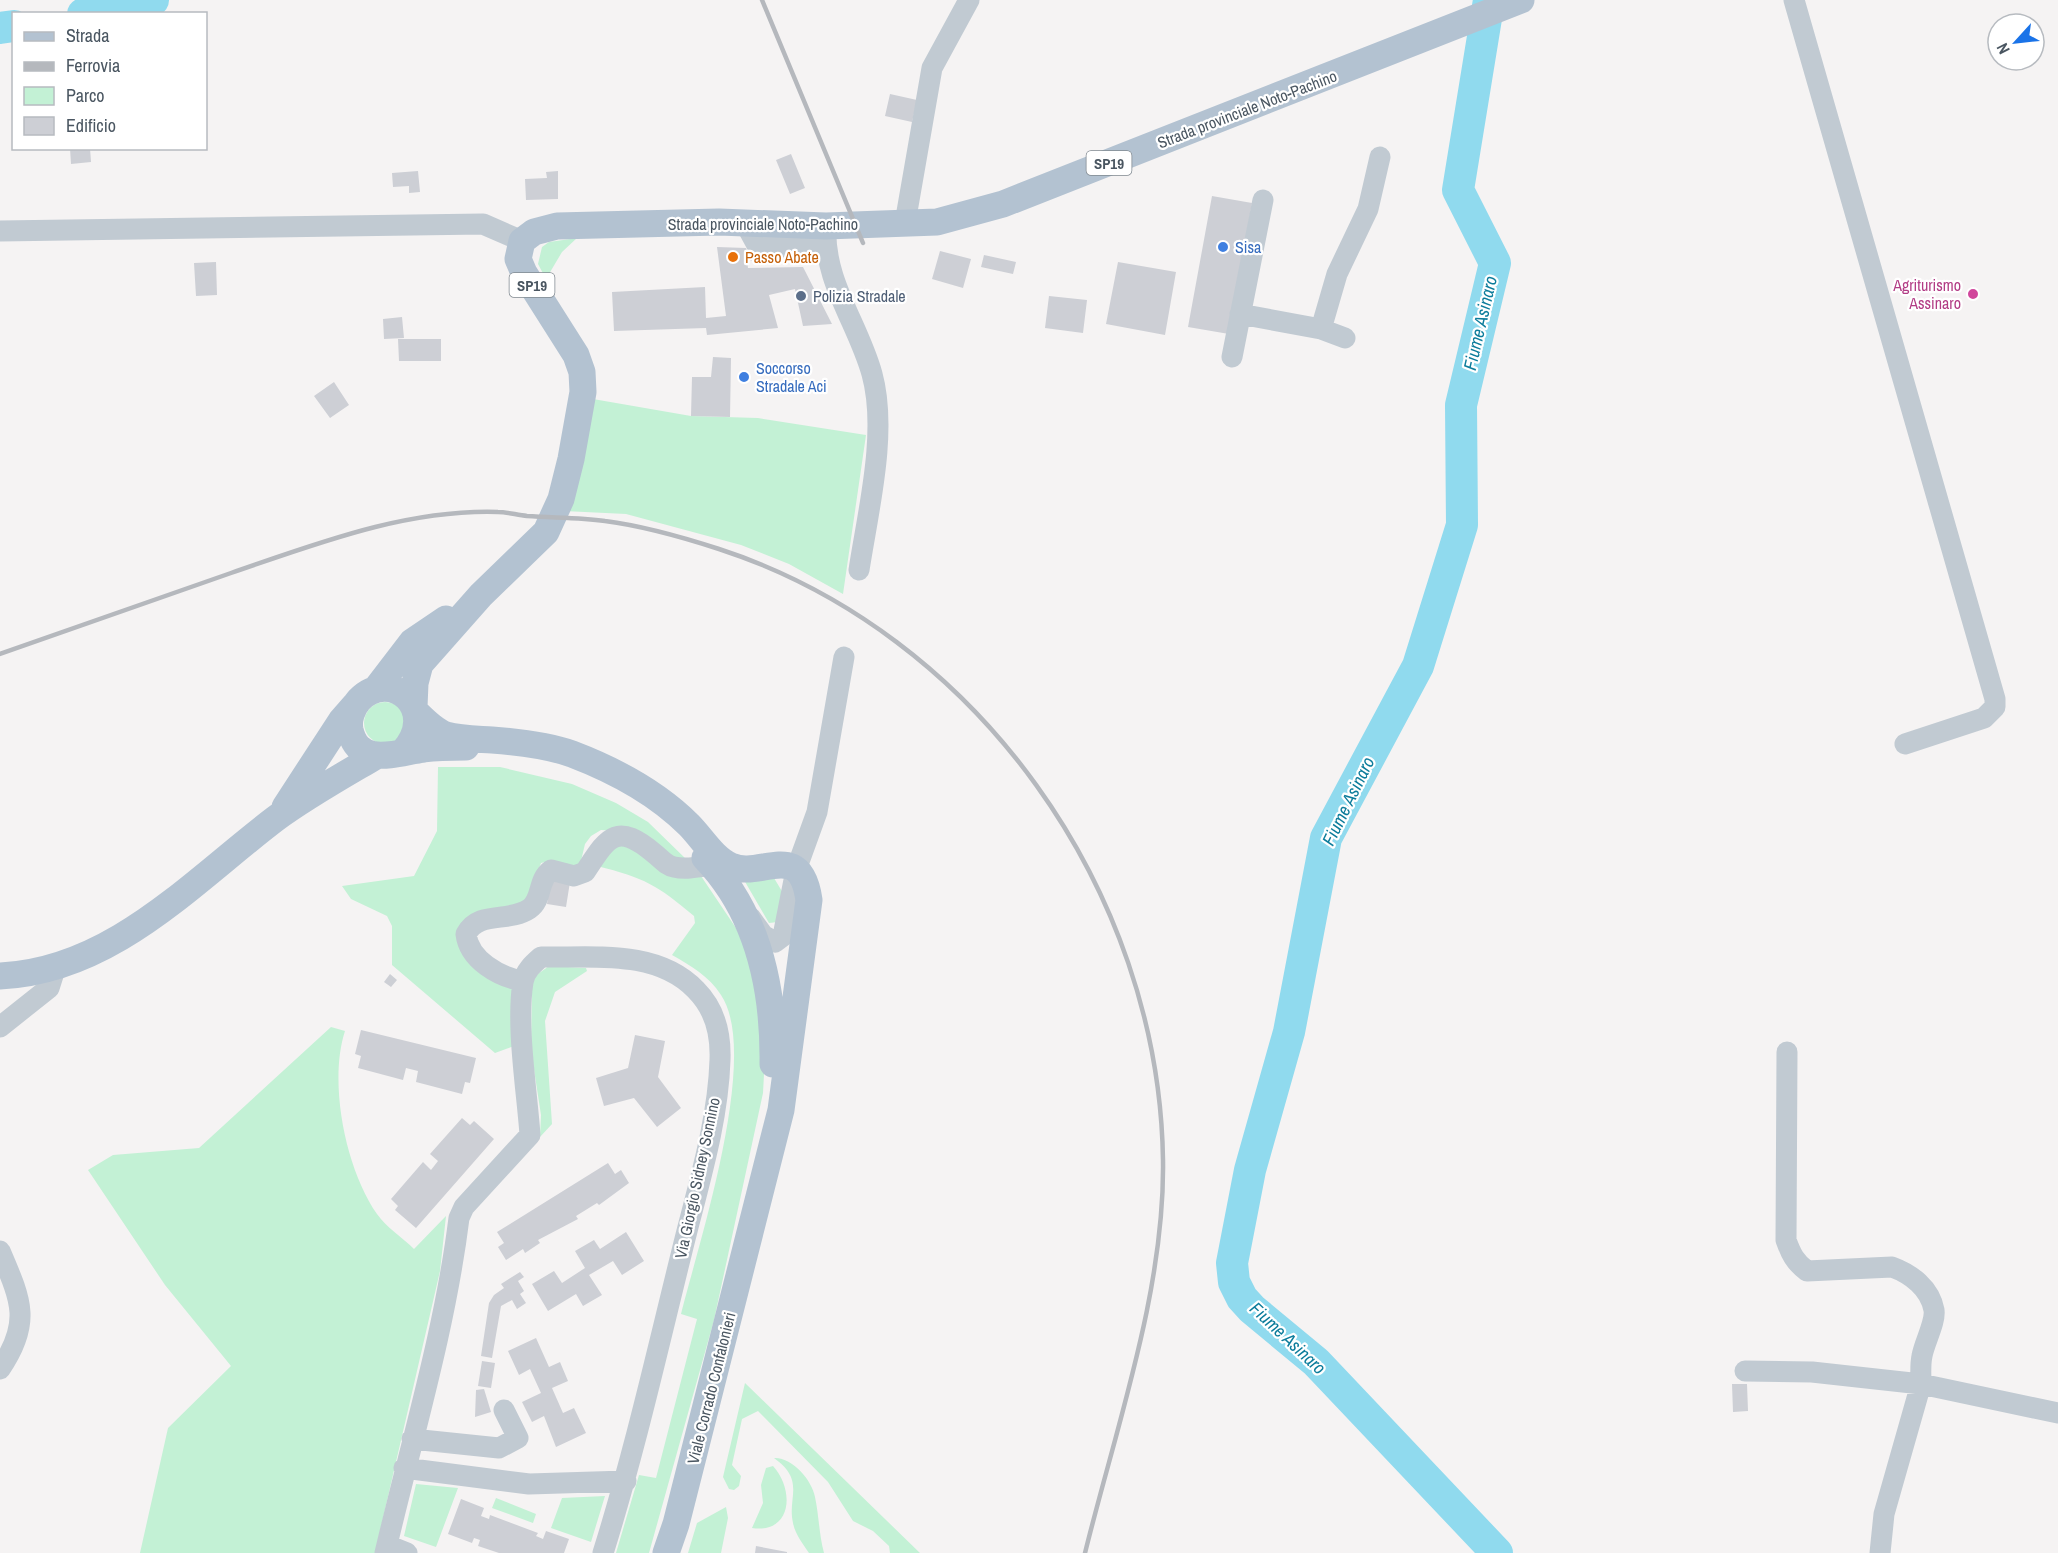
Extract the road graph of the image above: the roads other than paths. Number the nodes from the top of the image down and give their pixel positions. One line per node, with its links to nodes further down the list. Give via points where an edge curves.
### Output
1 (969, 0): 6 (street, via 932,68)
2 (1521, 0): 6 (main road, Strada provinciale Noto-Pachino / SP19, via 1003,204 937,222)
3 (1794, 0): 19 (street, via 1995,699 1995,707 1984,718)
4 (1380, 157): 11 (street, via 1368,209 1337,274)
5 (1263, 200): 10 (street)
6 (906, 223): 8 (main road, Strada provinciale Noto-Pachino / SP19)
7 (0, 231): 9 (street, via 483,224)
8 (826, 237): 9 (main road, Strada provinciale Noto-Pachino / SP19, via 745,223 557,226 534,232); 14 (street, via 830,271 864,347 877,401 874,473)
9 (522, 242): 15 (main road, SP19, via 518,259 576,355 583,392 572,459 554,520)
10 (1240, 314): 11 (street); 13 (street)
11 (1321, 329): 12 (street)
12 (1345, 338)
13 (1232, 357)
14 (859, 570)
15 (482, 595): 17 (main road, via 412,642); 18 (main road, via 420,664 415,683)
16 (844, 657): 24 (street, via 817,812)
17 (366, 697): 18 (main road, via 398,692); 21 (main road, via 350,716 350,729 364,751); 22 (main road)
18 (416, 710): 20 (main road, via 418,728); 24 (main road, via 445,735 543,746 582,758 645,789 732,867 768,864)
19 (1905, 744)
20 (403, 752): 21 (main road, via 390,757); 23 (main road, via 464,747 541,755 567,763 638,798 679,831)
21 (376, 756): 22 (main road)
22 (277, 818): 26 (main road, via 145,922 93,954)
23 (711, 865): 25 (main road); 28 (street, via 671,867 638,840 623,836 599,848 585,872 574,876 551,870 545,875 538,900 531,909 480,919 466,934 472,952 489,967 509,979)
24 (796, 870): 25 (street, via 780,940 775,942 762,935); 31 (main road, via 803,878 809,900 781,1110)
25 (740, 902): 31 (main road, via 769,989 773,1026 770,1105)
26 (56, 966): 27 (main road); 29 (street, via 49,988)
27 (0, 976)
28 (523, 981): 38 (street, via 530,1135 464,1207 459,1218 436,1346); 40 (street, Via Giorgio Sidney Sonnino, via 530,965 541,957 636,959 663,968 696,990 713,1013 719,1030 713,1123)
29 (0, 1027)
30 (1787, 1052): 35 (street, via 1786,1240 1791,1253 1807,1271 1892,1267 1915,1279 1928,1294 1934,1311 1921,1359)
31 (753, 1222): 44 (main road, Viale Corrado Confalonieri)
32 (0, 1251): 33 (street, via 16,1289 22,1323 15,1347)
33 (0, 1369)
34 (1745, 1371): 35 (street, via 1812,1372)
35 (1921, 1384): 37 (street); 45 (street, via 1884,1514)
36 (504, 1410): 38 (street, via 518,1438 499,1448)
37 (2058, 1413)
38 (412, 1438): 39 (street)
39 (404, 1468): 40 (street, via 528,1484); 41 (street)
40 (626, 1481): 43 (street, Via Giorgio Sidney Sonnino)
41 (386, 1549): 42 (street)
42 (407, 1553)
43 (603, 1553)
44 (666, 1553)
45 (1880, 1553)

